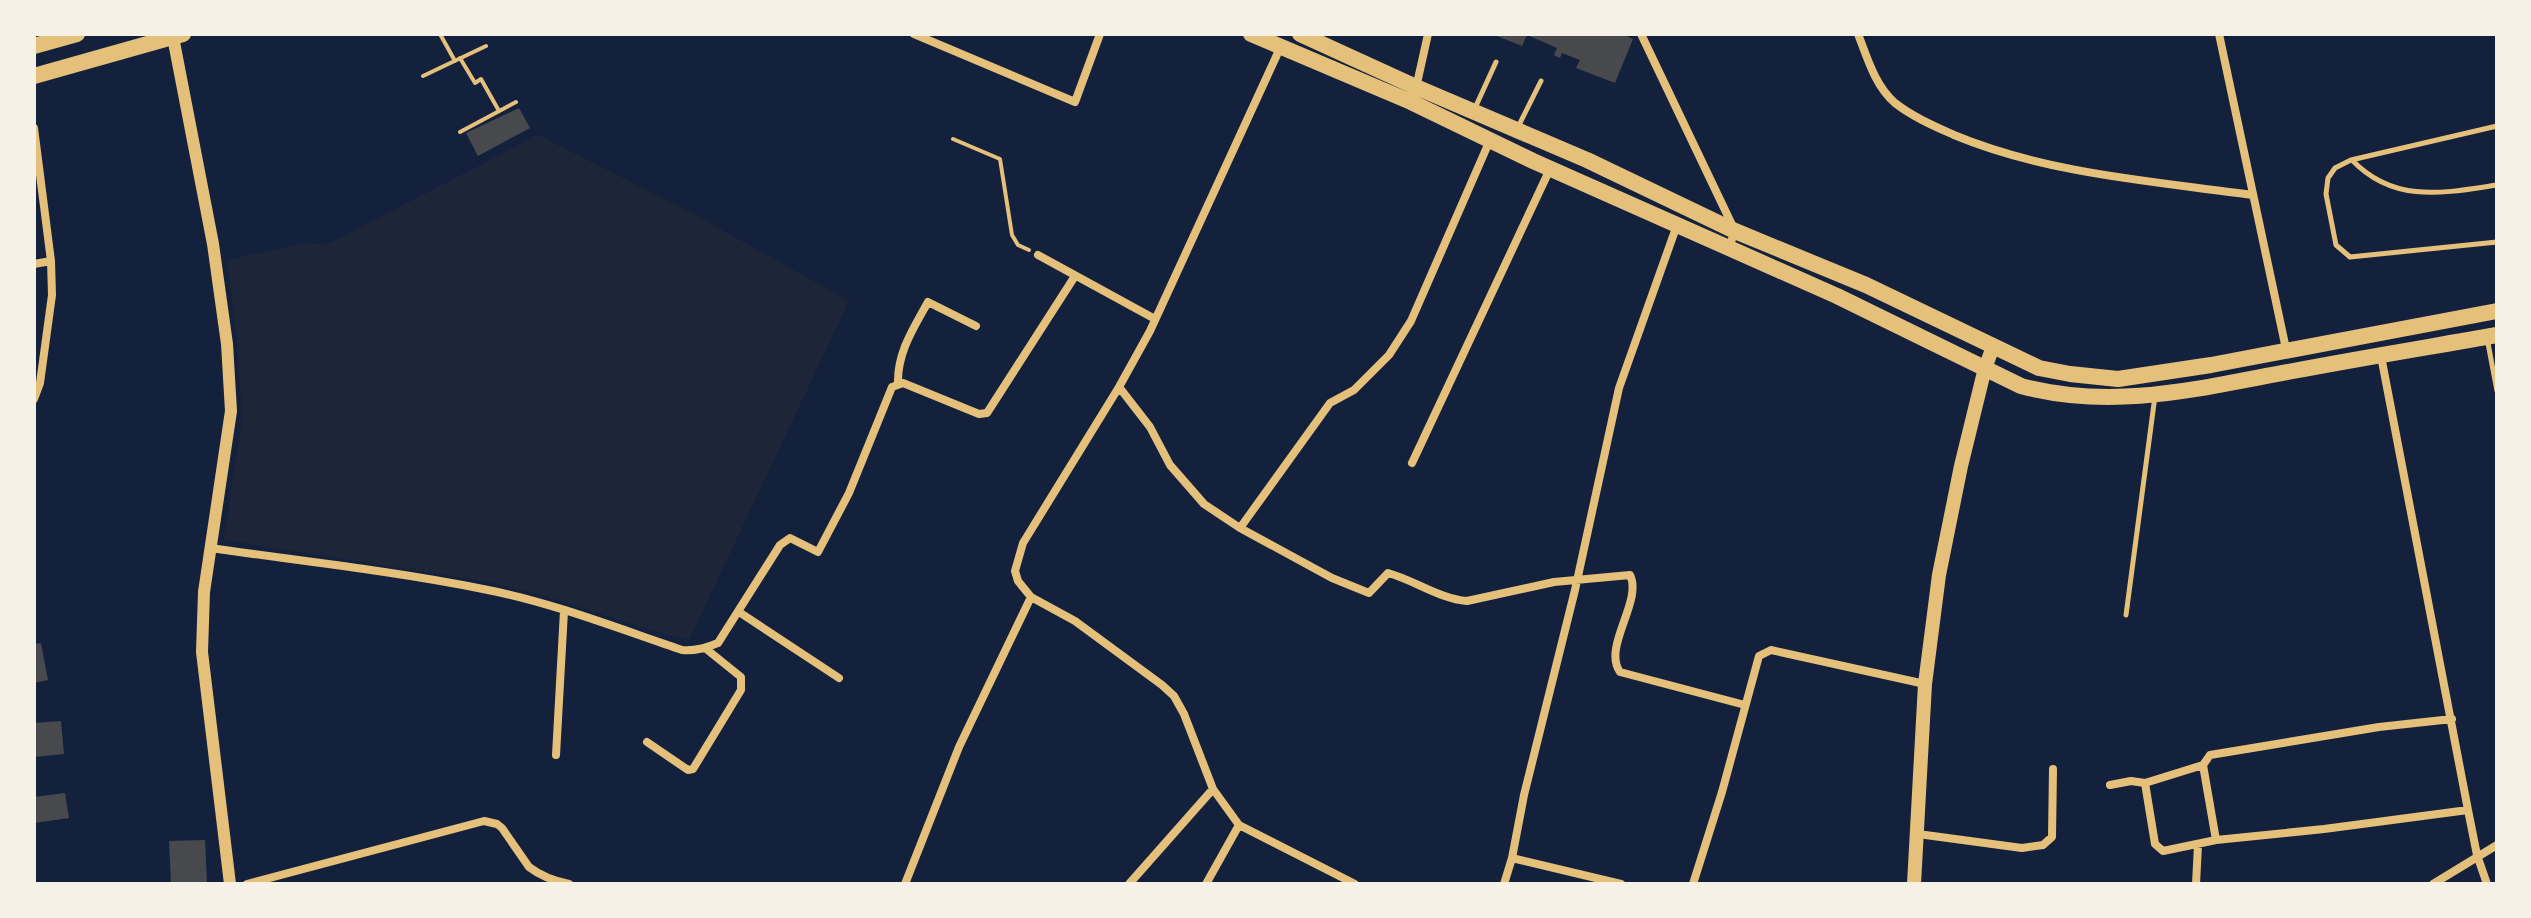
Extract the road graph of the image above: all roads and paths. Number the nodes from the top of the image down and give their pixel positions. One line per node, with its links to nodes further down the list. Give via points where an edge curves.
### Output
1 (77, 34): 12 (highway)
2 (440, 34): 16 (path)
3 (914, 34): 4 (street, via 1075,102)
4 (1100, 34)
5 (1251, 34): 13 (highway)
6 (1300, 34): 21 (highway)
7 (1428, 34): 21 (street)
8 (1641, 34): 36 (street)
9 (1858, 34): 34 (street, via 1875,77 1895,103 1977,144 2070,169)
10 (2219, 34): 34 (street)
11 (178, 36): 18 (highway); 58 (street, via 227,344 231,411)
12 (53, 38): 14 (highway)
13 (1281, 45): 21 (highway); 44 (street)
14 (34, 46)
15 (486, 46): 16 (path)
16 (458, 60): 19 (path); 23 (path, via 475,83 481,79)
17 (1496, 62): 24 (lane)
18 (34, 76)
19 (423, 76)
20 (1541, 81): 27 (lane)
21 (1414, 95): 24 (highway); 30 (highway)
22 (516, 102): 23 (path)
23 (499, 111): 28 (path)
24 (1474, 112): 27 (highway)
25 (2497, 126): 31 (lane)
26 (34, 128): 40 (street)
27 (1516, 130): 36 (highway)
28 (460, 132)
29 (953, 139): 39 (path, via 1000,159 1012,235 1018,245)
30 (1490, 140): 32 (highway); 57 (street, via 1404,332 1354,390 1330,403)
31 (2351, 160): 33 (lane, via 2395,188 2414,193); 37 (lane, via 2335,168 2326,194 2336,245 2350,257)
32 (1550, 169): 35 (highway); 56 (street)
33 (2497, 185)
34 (2252, 195): 48 (street)
35 (1677, 225): 38 (highway); 59 (street, via 1619,388)
36 (1735, 231): 38 (street); 47 (highway, via 1866,285)
37 (2497, 242)
38 (1729, 247): 50 (highway)
39 (1038, 255): 42 (street)
40 (51, 261): 41 (street); 55 (street, via 52,295)
41 (34, 264)
42 (1075, 276): 44 (street); 51 (street, via 987,413)
43 (2497, 311): 48 (highway)
44 (1155, 319): 52 (street)
45 (976, 326): 51 (street, via 928,302 904,345)
46 (2492, 336): 49 (highway); 53 (lane)
47 (1993, 347): 48 (highway, via 2039,368 2118,379); 50 (main road)
48 (2286, 349)
49 (2381, 355): 54 (highway); 68 (street)
50 (1985, 368): 54 (highway, via 2043,392 2097,399); 66 (main road, via 1939,575)
51 (898, 384): 62 (street, via 892,387 849,493 818,552 790,538 780,545)
52 (1119, 387): 57 (street, via 1150,427 1170,465 1204,504); 60 (street, via 1023,543 1015,571)
53 (2497, 391)
54 (2155, 395): 63 (lane)
55 (34, 399)
56 (1412, 463)
57 (1240, 528): 59 (street, via 1369,593 1388,573 1467,601)
58 (210, 548): 61 (street, via 485,589); 84 (street, via 202,652)
59 (1577, 579): 67 (street, via 1633,576 1615,660 1624,674); 83 (street)
60 (1031, 597): 75 (street, via 1075,621 1174,696); 87 (street, via 959,747)
61 (564, 611): 64 (street, via 682,650); 70 (street)
62 (739, 612): 64 (street, via 718,643); 65 (street)
63 (2126, 615)
64 (705, 648): 69 (street, via 742,683 693,769)
65 (839, 678)
66 (1925, 684): 67 (street, via 1771,650 1759,656); 78 (main road)
67 (1745, 705): 93 (street)
68 (2452, 719): 71 (street, via 2210,755); 76 (street)
69 (647, 742)
70 (556, 755)
71 (2203, 765): 73 (street); 79 (street)
72 (2053, 769): 78 (street, via 2052,837 2043,845 2022,848)
73 (2145, 783): 74 (street); 80 (street, via 2155,844 2163,851)
74 (2110, 785)
75 (1213, 789): 77 (street); 88 (street)
76 (2468, 810): 79 (street); 82 (street)
77 (1239, 825): 89 (street); 90 (street)
78 (1918, 834): 94 (main road)
79 (2216, 840): 80 (street)
80 (2198, 845): 95 (street)
81 (2497, 845): 82 (street)
82 (2477, 855): 96 (street); 97 (street)
83 (1512, 858): 91 (street); 92 (street)
84 (230, 884)
85 (247, 884): 86 (street, via 484,821 502,828 529,867)
86 (569, 884)
87 (905, 884)
88 (1129, 884)
89 (1206, 884)
90 (1355, 884)
91 (1504, 884)
92 (1621, 884)
93 (1693, 884)
94 (1914, 884)
95 (2196, 884)
96 (2433, 884)
97 (2487, 884)

